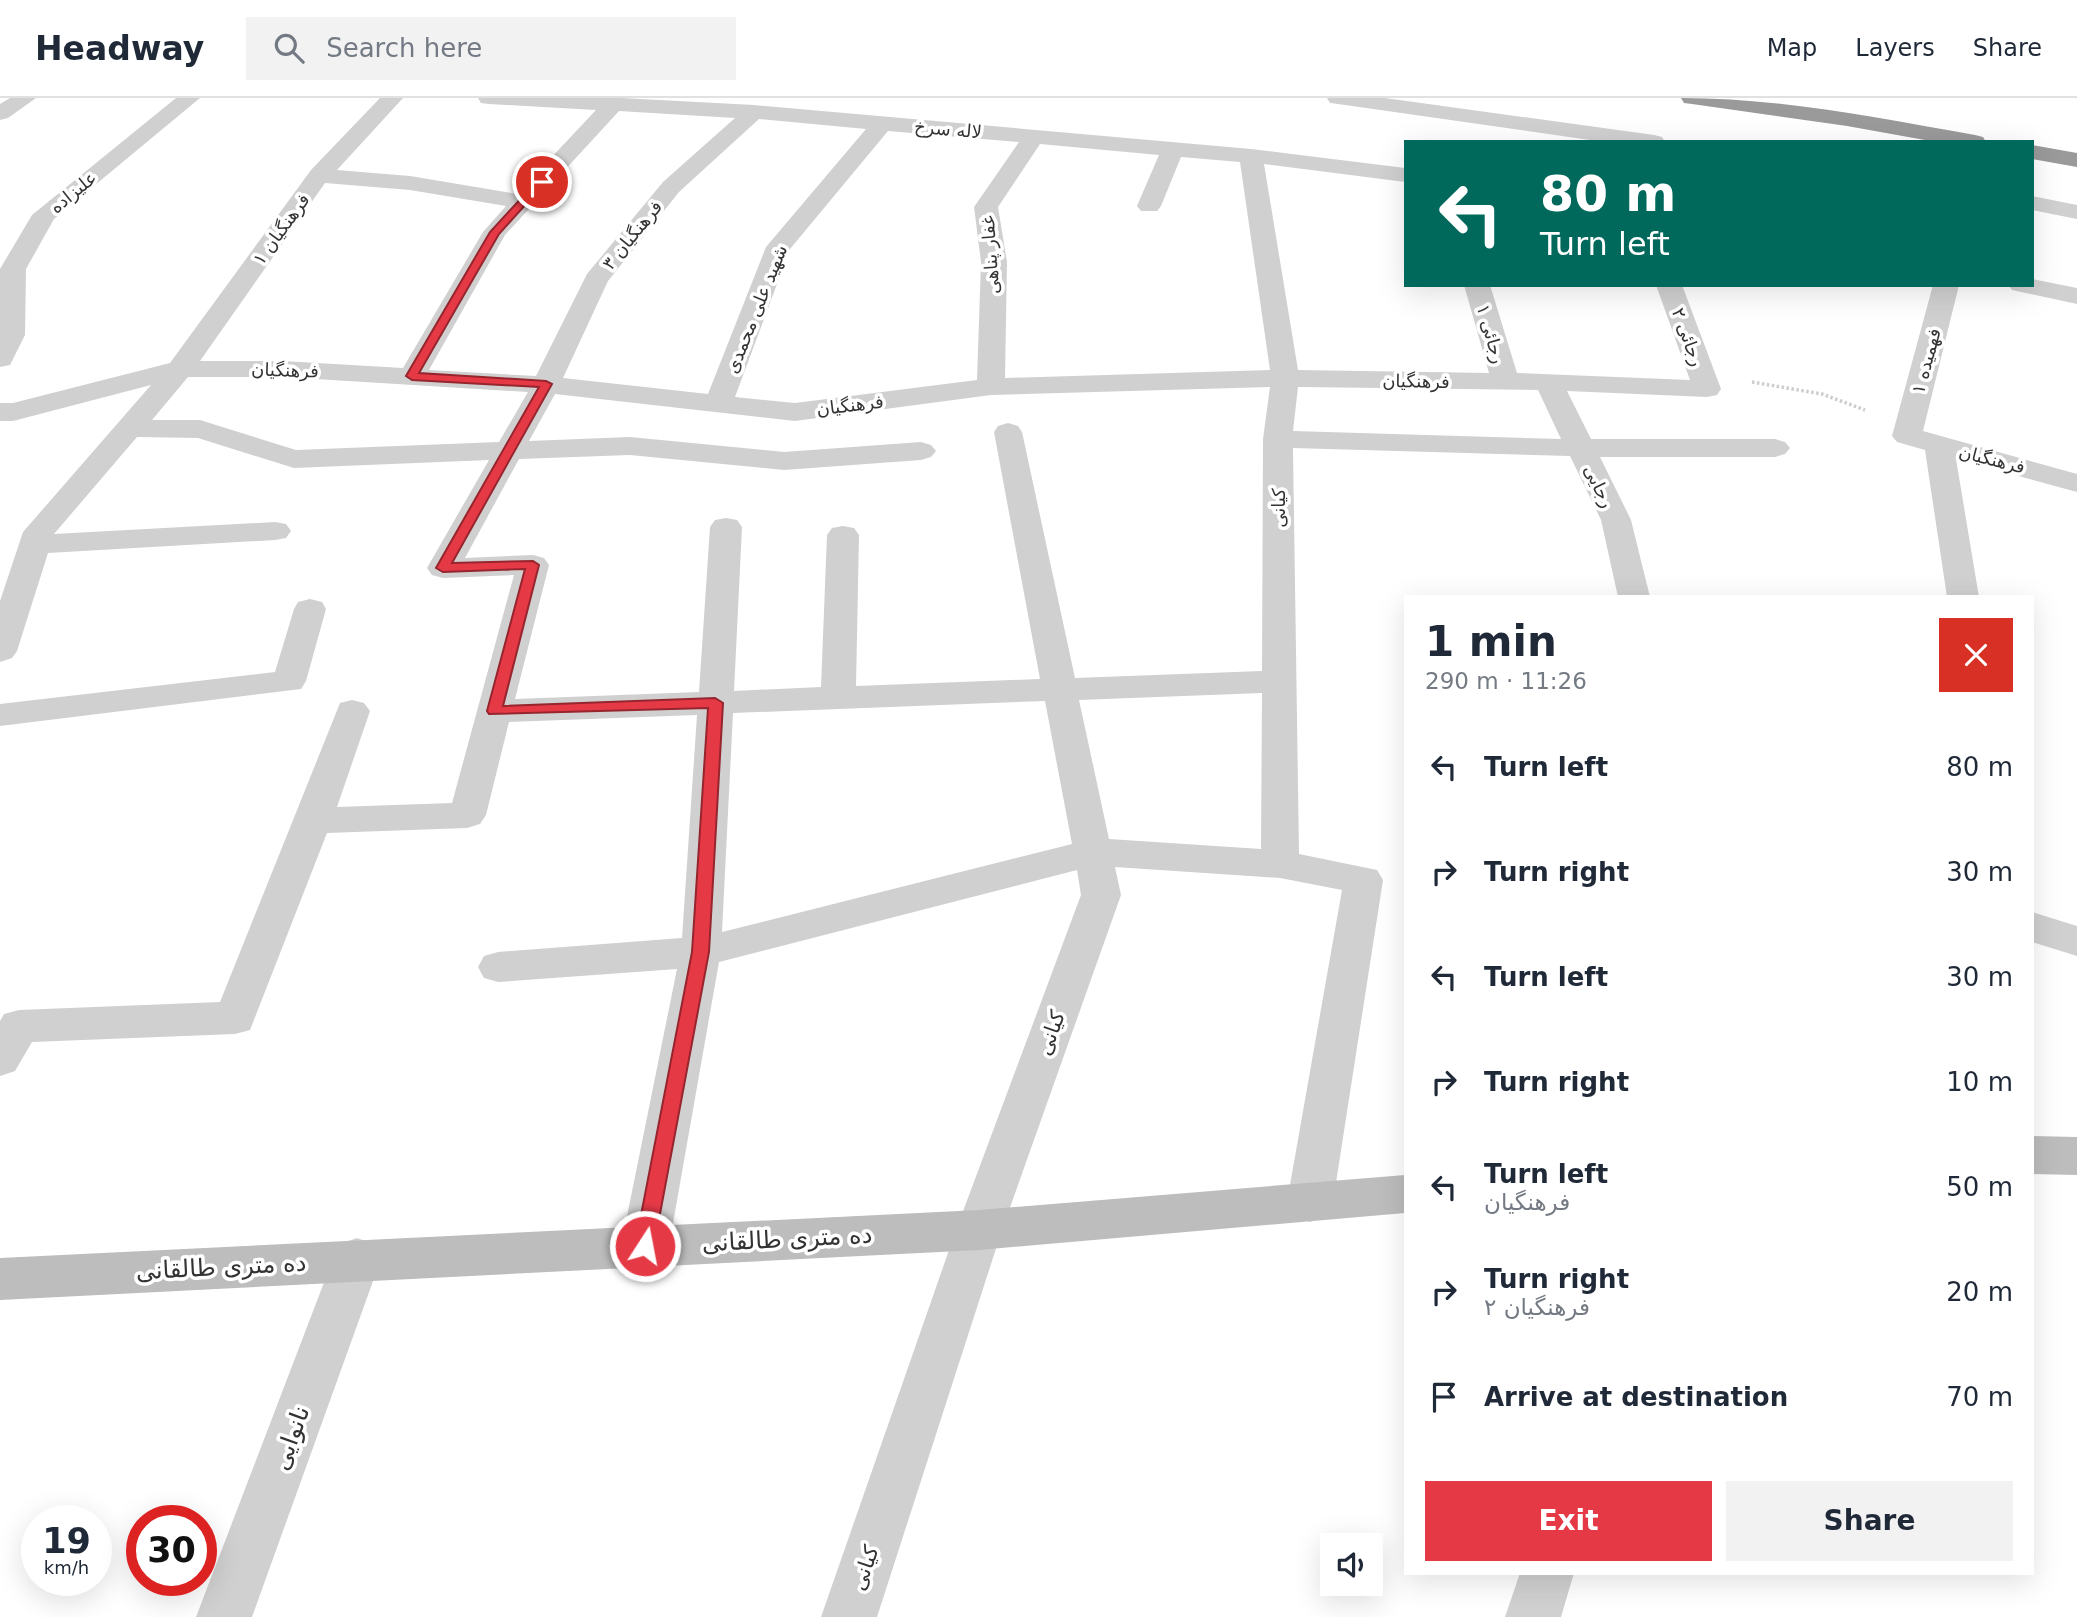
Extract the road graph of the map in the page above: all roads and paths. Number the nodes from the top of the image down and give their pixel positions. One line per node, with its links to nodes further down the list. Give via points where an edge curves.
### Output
1 (24, 98): 9 (street)
2 (189, 98): 29 (street, علیزاده, via 44,215 13,269 12,335)
3 (392, 98): 18 (street, فرهنگیان ۱)
4 (489, 98): 7 (street, لاله سرخ)
5 (1338, 98): 12 (street)
6 (1692, 98): 13 (highway)
7 (615, 103): 8 (street, لاله سرخ); 20 (street)
8 (754, 112): 10 (street, لاله سرخ); 35 (street, فرهنگیان ۳, via 671,187 596,279)
9 (0, 113)
10 (883, 123): 11 (street, لاله سرخ); 38 (street, شهید علی محمدی, via 778,247)
11 (1034, 137): 14 (street, لاله سرخ); 36 (street, غفار پناهی, via 986,207 995,262)
12 (1640, 140)
13 (1964, 140)
14 (1173, 149): 16 (street, لاله سرخ); 22 (street)
15 (2034, 152): 17 (highway)
16 (1251, 156): 19 (street, لاله سرخ); 32 (street, کیانی)
17 (2077, 160)
18 (319, 175): 20 (street, via 410,183); 30 (street, فرهنگیان ۱)
19 (1404, 175)
20 (523, 202): 31 (street, via 495,232)
21 (2034, 203): 23 (street)
22 (1149, 206)
23 (2077, 212)
24 (1478, 287): 33 (street, رجائی ۱)
25 (1670, 287): 37 (street, رجائی ۲)
26 (1946, 287): 41 (street, فهمیده ۱)
27 (2031, 287): 28 (street)
28 (2077, 296)
29 (0, 359)
30 (180, 369): 31 (street, فرهنگیان); 39 (street, فرهنگیان); 40 (street, فرهنگیان ۱)
31 (412, 376): 35 (street, فرهنگیان)
32 (1285, 378): 33 (street, فرهنگیان); 36 (street, فرهنگیان); 43 (street, کیانی)
33 (1506, 382): 34 (street, فرهنگیان)
34 (1548, 382): 37 (street, فرهنگیان); 45 (street, رجایی)
35 (546, 384): 38 (street, فرهنگیان); 48 (street, فرهنگیان ۳)
36 (991, 387): 38 (street, فرهنگیان, via 795,412)
37 (1707, 389): 41 (path, via 1757,381 1822,394)
38 (719, 403)
39 (0, 412)
40 (130, 428): 48 (street, via 200,429 294,458); 53 (street, فرهنگیان ۱, via 39,532)
41 (1908, 431): 44 (street, فرهنگیان)
42 (1008, 432): 59 (street, کیانی)
43 (1278, 439): 45 (street); 58 (street, کیانی)
44 (1940, 445): 49 (street, فرهنگیان); 55 (street)
45 (1580, 448): 46 (street); 54 (street, رجایی, via 1616,520)
46 (1775, 448)
47 (921, 451): 48 (street, via 784,461 630,446)
48 (507, 453): 63 (street, فرهنگیان ۳, via 443,568 533,565)
49 (2077, 483)
50 (726, 527): 61 (street)
51 (275, 531): 53 (street)
52 (843, 535): 60 (street)
53 (35, 544): 57 (street, فرهنگیان ۱)
54 (1634, 595)
55 (1963, 595)
56 (310, 609): 64 (street, via 289,681)
57 (0, 651)
58 (1279, 681): 59 (street); 67 (street, کیانی)
59 (1060, 690): 60 (street); 66 (street, کیانی)
60 (838, 698): 61 (street)
61 (715, 703): 63 (street); 70 (street)
62 (352, 711): 65 (street)
63 (495, 711): 65 (street, via 467,815)
64 (0, 715)
65 (313, 821): 72 (street, via 235,1018 19,1026)
66 (1093, 852): 67 (street); 70 (street); 77 (street, کیانی, via 1101,895)
67 (1280, 864): 76 (street, via 1363,880)
68 (2034, 929): 69 (street)
69 (2077, 941)
70 (701, 952): 71 (street); 78 (street)
71 (498, 967)
72 (0, 1059)
73 (2034, 1155): 74 (street)
74 (2077, 1156)
75 (1404, 1194): 76 (street, ده متری طالقانی)
76 (1310, 1202): 77 (street, ده متری طالقانی)
77 (979, 1230): 78 (street, ده متری طالقانی); 83 (street, کیانی)
78 (645, 1246): 79 (street, ده متری طالقانی)
79 (357, 1259): 80 (street, ده متری طالقانی); 82 (street, نانوایی)
80 (0, 1279)
81 (1546, 1575): 84 (street)
82 (224, 1617)
83 (849, 1617)
84 (1533, 1617)

